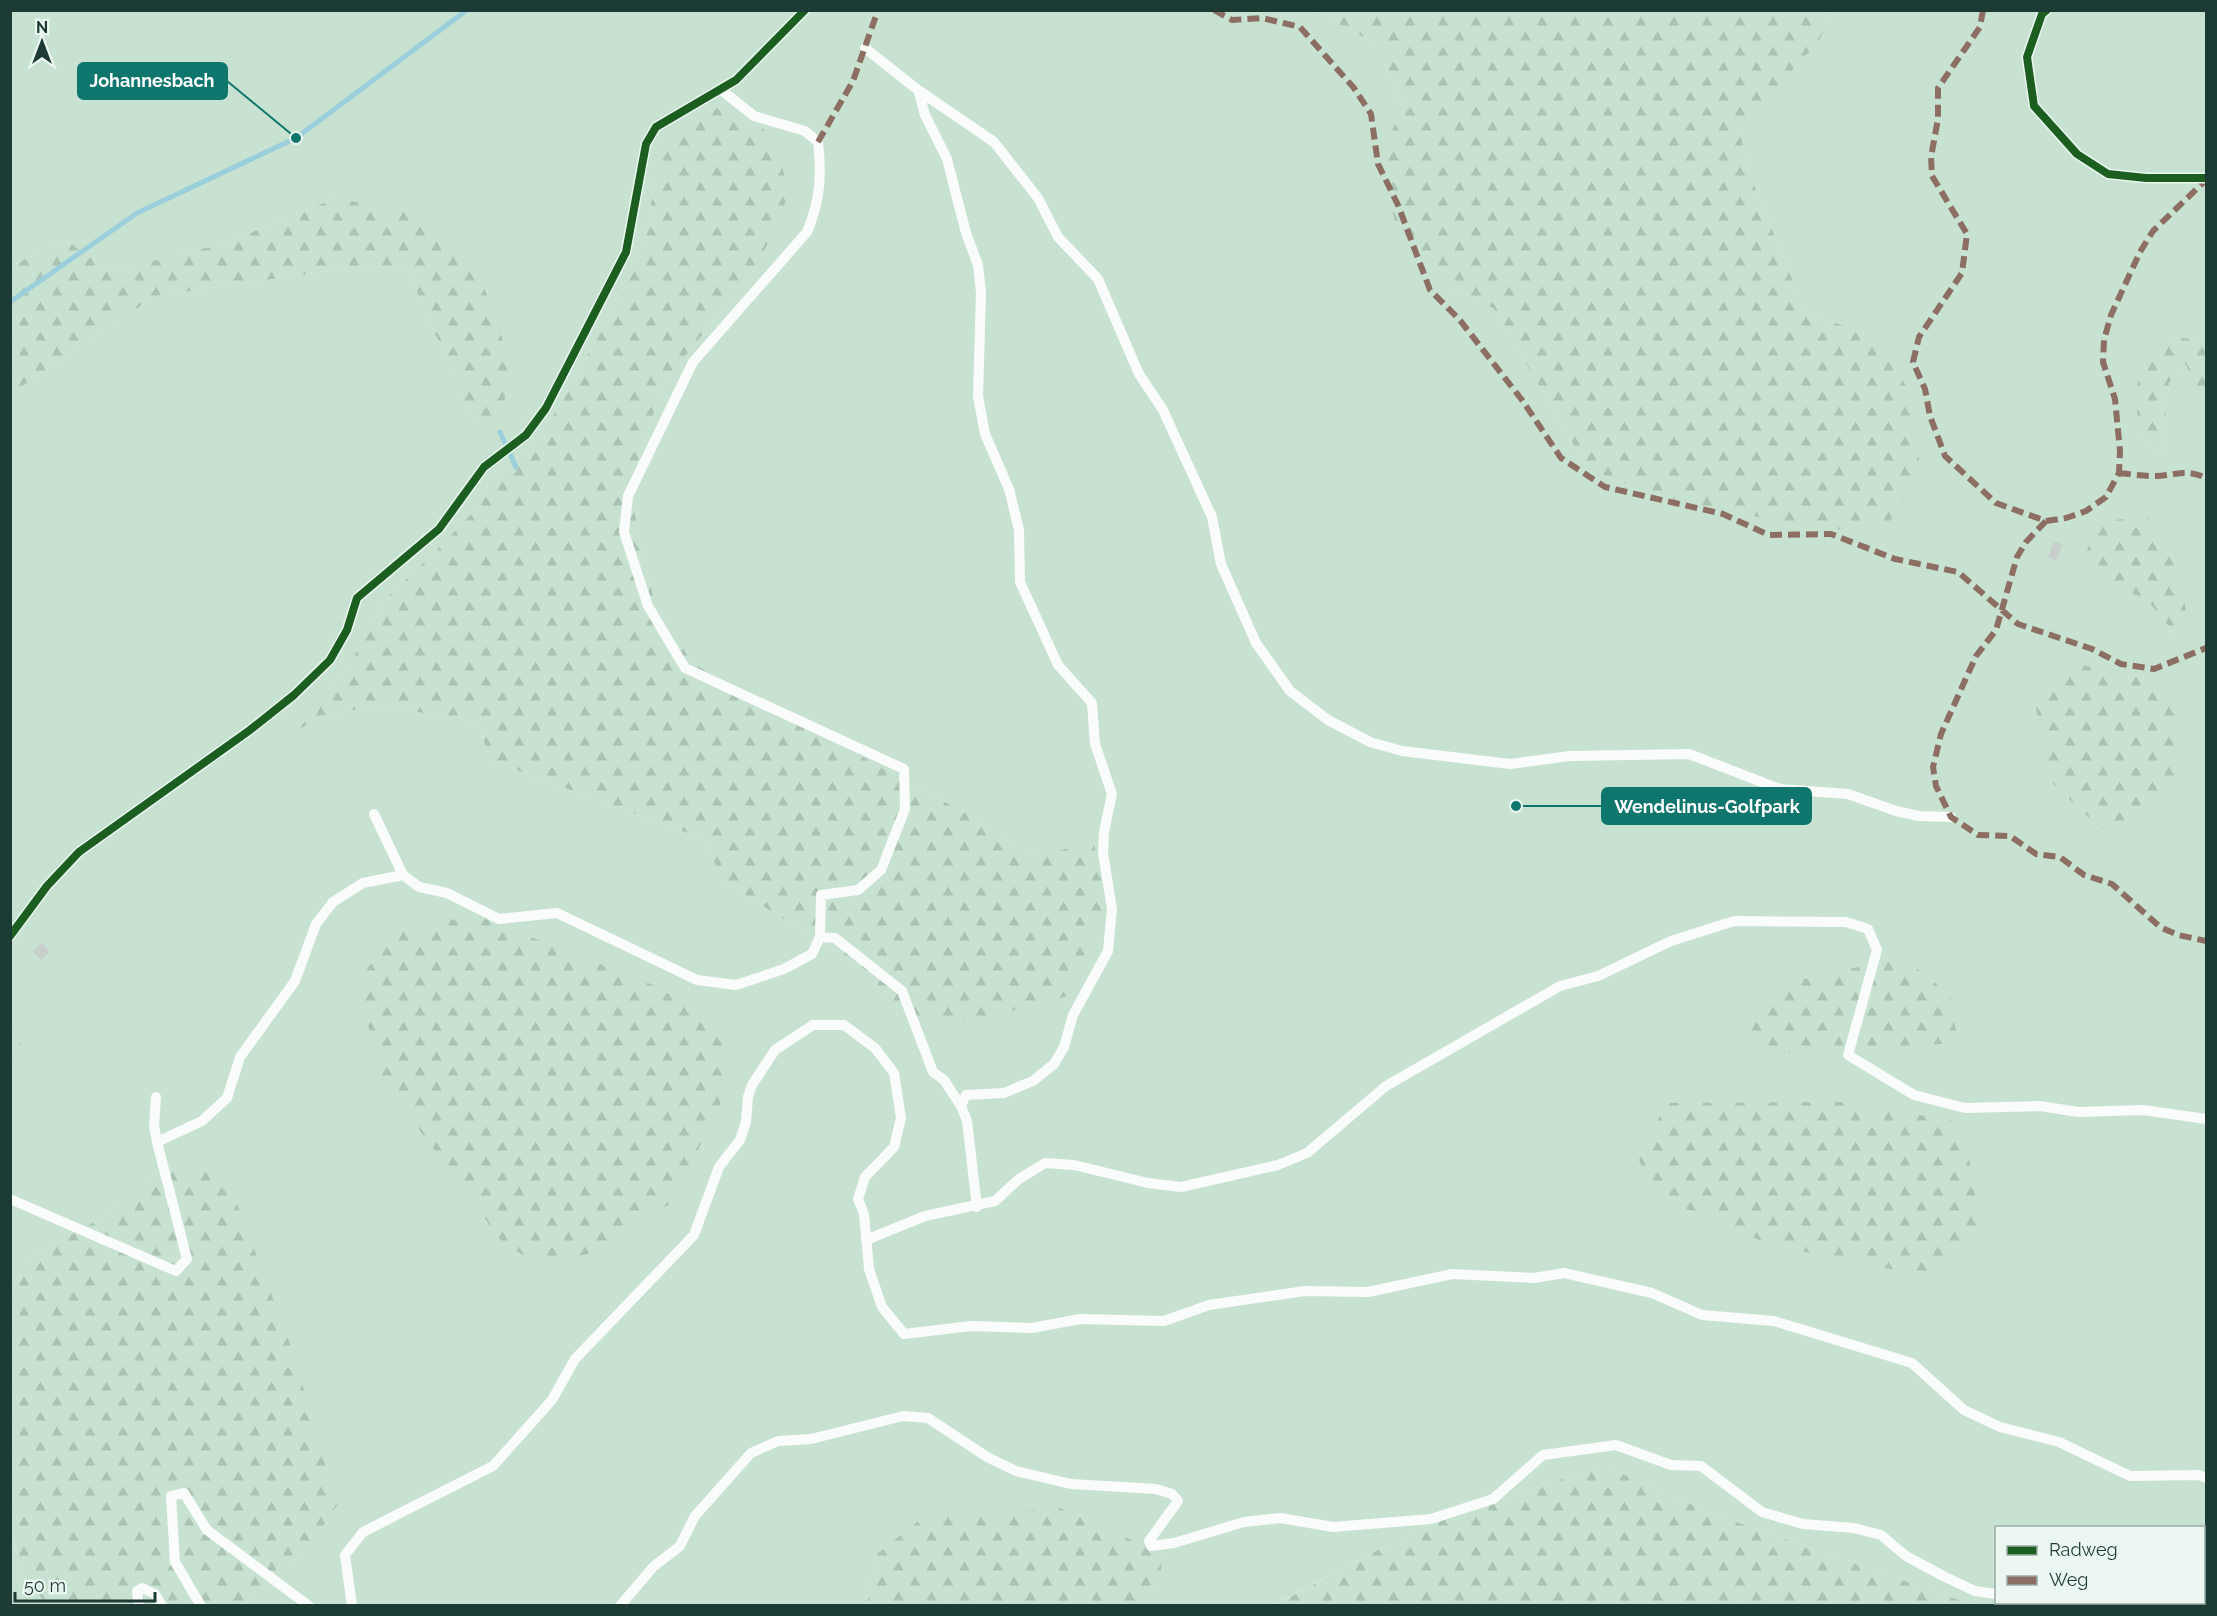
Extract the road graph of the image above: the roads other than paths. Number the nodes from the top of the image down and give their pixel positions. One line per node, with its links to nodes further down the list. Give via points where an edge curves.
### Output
1 (865, 48): 3 (lane)
2 (720, 89): 7 (lane, via 754,116 805,131 818,142 822,171 817,210 807,232 693,362 628,496 624,532 648,606 685,668 904,769 905,809 881,870 858,890 820,895)
3 (918, 90): 5 (lane, via 994,142 1038,198 1058,237 1098,279 1139,374 1163,410 1212,517 1221,564 1256,643 1290,691 1328,720 1370,742 1402,751 1510,764 1570,756 1689,754 1780,789 1848,794 1896,811); 9 (lane, via 925,115 947,159 978,265 978,396 985,434 1010,489 1019,530 1020,582 1058,665 1092,703 1095,744 1112,794 1103,853 1112,909 1108,951 1073,1015 1064,1047 1054,1064 1033,1081 1004,1093 966,1095)
4 (374, 814): 6 (lane)
5 (1952, 817)
6 (403, 875): 7 (lane, via 419,887 447,893 499,918 557,913 697,980 736,984 784,969 812,954); 11 (lane, via 363,883 333,902 316,924 295,981 240,1057 227,1098 202,1121)
7 (820, 937): 9 (lane, via 835,938 902,991 933,1072 944,1080)
8 (156, 1097): 11 (lane)
9 (961, 1106): 13 (lane, via 967,1121)
10 (2206, 1119): 13 (lane, via 2143,1110 1965,1108 1914,1095 1848,1055 1876,950 1868,929 1846,922 1734,921 1671,941 1598,976 1560,986 1386,1086 1307,1153 1278,1165 1182,1187 1074,1165 1045,1163 1018,1179 995,1201)
11 (157, 1142): 12 (lane, via 186,1259 176,1271)
12 (10, 1199)
13 (977, 1206): 14 (lane, via 926,1216)
14 (866, 1240): 15 (lane, via 869,1269 882,1307 904,1334 971,1326 1032,1328 1080,1319 1164,1321 1209,1305 1305,1291 1368,1292 1452,1274 1534,1278 1564,1273 1652,1293 1702,1316 1774,1321 1912,1364 1964,1410 2000,1427 2059,1442 2130,1476); 21 (lane, via 864,1214 858,1199 865,1177 894,1147 901,1118 894,1073 875,1048 844,1025 813,1025 775,1050 752,1085 740,1140 719,1167 694,1235 575,1359 552,1401 493,1466 363,1532 345,1555)
15 (2206, 1478)
16 (1995, 1594): 22 (lane, via 1975,1591 1945,1577 1906,1556 1881,1535 1854,1528 1803,1524 1762,1512 1701,1466 1671,1465 1616,1445 1543,1455 1493,1500 1431,1519 1334,1527 1280,1518 1244,1522 1151,1546 1149,1541 1178,1501 1172,1494 1156,1489 1071,1484 1016,1471 928,1418 903,1416 811,1439 778,1441 751,1453 695,1516 680,1546 653,1567)
17 (139, 1605): 18 (lane, via 137,1591 142,1588 155,1594)
18 (162, 1605)
19 (201, 1605): 20 (lane, via 175,1562 171,1496 184,1493 207,1530)
20 (309, 1605)
21 (352, 1605)
22 (620, 1605)

